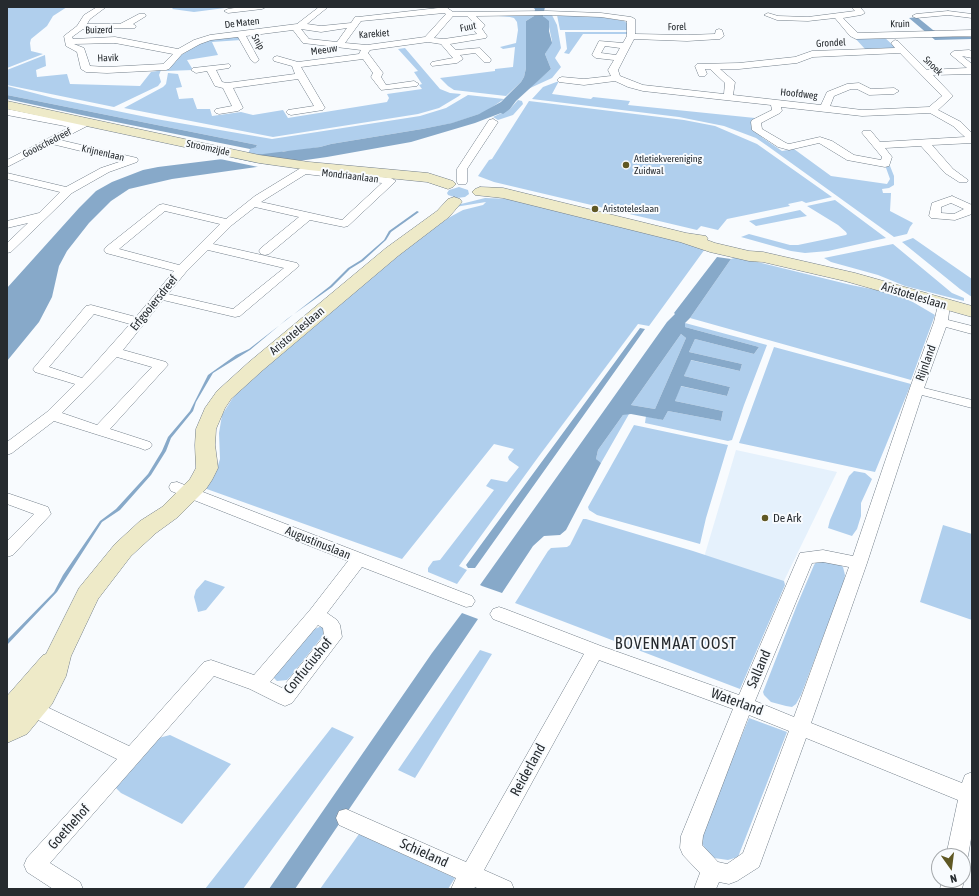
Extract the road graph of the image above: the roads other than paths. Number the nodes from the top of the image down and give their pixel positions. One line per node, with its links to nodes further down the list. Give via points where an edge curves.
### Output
1 (102, 7): 21 (street, Buizerd, via 87,17)
2 (262, 7): 10 (street); 14 (street)
3 (324, 7): 22 (street)
4 (855, 7): 15 (street, via 861,13)
5 (941, 7): 11 (street)
6 (446, 10): 8 (street); 12 (street); 28 (street)
7 (773, 10): 15 (street, via 768,15 777,18 808,19)
8 (400, 11): 18 (street, via 358,19)
9 (601, 11): 12 (street); 27 (street, via 631,19)
10 (228, 13)
11 (948, 13): 16 (street); 17 (street)
12 (469, 14): 30 (street, Fuut, via 481,25 476,29 483,36)
13 (142, 16): 19 (street)
14 (266, 16)
15 (837, 16): 26 (street, Kruin, via 856,36)
16 (916, 16)
17 (972, 16)
18 (354, 25): 22 (street, De Maten, via 321,29); 31 (street)
19 (122, 26): 20 (street); 21 (street)
20 (132, 26)
21 (81, 27): 29 (street, Buizerd, via 68,36)
22 (298, 27): 23 (street, De Maten); 31 (street, Karekiet, via 306,42)
23 (239, 32): 34 (street, De Maten, via 210,38); 40 (street, Snip)
24 (719, 32): 27 (street, Forel, via 720,36 687,38)
25 (972, 33): 26 (street, Kruin)
26 (888, 35): 33 (street, Snoek)
27 (631, 36): 32 (street)
28 (428, 39): 30 (street, Fuut); 35 (street, Karekiet)
29 (68, 42): 34 (street, Buizerd, via 115,40); 46 (street, Havik, via 70,46 80,50 86,69)
30 (444, 42): 36 (street)
31 (339, 45): 35 (street, Karekiet)
32 (626, 46): 38 (street); 38 (street, via 602,43 596,55)
33 (901, 50): 45 (street, Grondel, via 812,54 797,60); 50 (street, Snoek)
34 (179, 52): 46 (street, De Maten)
35 (366, 52): 43 (street, Meeuw); 55 (street, via 378,73 376,77 384,88)
36 (454, 53): 41 (street, via 477,50); 42 (street, via 459,58 454,62)
37 (972, 55): 48 (street, via 954,54)
38 (619, 58): 53 (street, via 613,70)
39 (276, 59): 43 (street)
40 (256, 60)
41 (487, 60)
42 (435, 64)
43 (298, 65): 52 (street, Meeuw, via 296,67)
44 (226, 66): 47 (street)
45 (712, 66): 51 (street, via 700,66); 58 (street, via 730,82)
46 (166, 67)
47 (210, 68): 49 (street); 56 (street, via 218,84)
48 (972, 69): 50 (street)
49 (196, 70)
50 (924, 73): 62 (street, Snoek, via 948,96)
51 (702, 74)
52 (301, 76): 56 (street); 65 (street, Meeuw, via 320,108)
53 (616, 78): 54 (street, Hoofdweg, via 584,82); 58 (street, Hoofdweg, via 644,88)
54 (562, 80)
55 (414, 84)
56 (227, 86): 63 (street, via 238,108)
57 (894, 91): 61 (street, via 869,92 859,86 850,86 830,94)
58 (728, 98): 59 (street, Hoofdweg)
59 (775, 103): 61 (street, Hoofdweg); 72 (street, via 777,111 756,122 757,130 782,145 789,147 820,140 850,158 885,164 887,157)
60 (7, 105): 67 (street, Stroomzijde)
61 (825, 108): 62 (street, Hoofdweg, via 862,113)
62 (932, 110): 69 (street, via 957,124)
63 (219, 111)
64 (7, 112): 67 (street, Stroomzijde)
65 (291, 112)
66 (493, 122): 80 (street)
67 (83, 124): 70 (street, Gooischedreef); 76 (street, Stroomzijde)
68 (867, 133): 72 (street)
69 (971, 137): 71 (street)
70 (51, 141): 74 (street, Gooischedreef); 79 (street, Krijnenlaan, via 133,160 105,170)
71 (924, 143): 72 (street); 78 (street, via 949,171)
72 (877, 144)
73 (7, 152): 74 (street)
74 (23, 155): 75 (street, Gooischedreef)
75 (7, 164)
76 (302, 167): 80 (street, Stroomzijde, via 410,177); 82 (street, Erfgooiersdreef); 84 (street, Mondriaanlaan, via 391,181 344,224)
77 (7, 176): 79 (street)
78 (963, 180)
79 (68, 191): 83 (street, Krijnenlaan)
80 (449, 192): 81 (street, Aristoteleslaan, via 468,202); 81 (street, Stroomzijde, via 475,185); 105 (street, Aristoteleslaan, via 443,214 392,252 233,385 216,408 206,429 205,446 186,477)
81 (479, 195): 92 (street, Aristoteleslaan, via 508,196 686,238 710,247 763,257 885,287)
82 (253, 203): 84 (street, Mondriaanlaan); 85 (street, Erfgooiersdreef)
83 (42, 215): 86 (street); 88 (street, Krijnenlaan)
84 (307, 216): 89 (street)
85 (228, 223): 87 (street, Erfgooiersdreef); 90 (street, via 163,207 110,250)
86 (7, 225)
87 (205, 246): 90 (street, Erfgooiersdreef); 91 (street, via 293,266 235,313)
88 (7, 249)
89 (266, 251)
90 (182, 268): 91 (street, Erfgooiersdreef)
91 (160, 296): 94 (street, Erfgooiersdreef)
92 (944, 305): 93 (street, Aristoteleslaan); 95 (street, Rijnland)
93 (972, 312)
94 (139, 322): 97 (street, Erfgooiersdreef); 98 (street, via 91,309 40,369)
95 (941, 322): 96 (street); 99 (street, Rijnland)
96 (972, 330)
97 (114, 352): 98 (street, Erfgooiersdreef); 102 (street, via 162,365)
98 (85, 382): 101 (street, Erfgooiersdreef)
99 (917, 390): 100 (street, Rijnland); 109 (street, Salland)
100 (972, 404)
101 (52, 415): 102 (street); 104 (street, Erfgooiersdreef)
102 (100, 431): 103 (street)
103 (145, 445)
104 (8, 449)
105 (183, 490): 108 (street, Augustinuslaan); 117 (street, Aristoteleslaan, via 170,512 148,527 123,550 88,594 58,656 53,676 43,696)
106 (7, 498): 107 (street, via 44,514)
107 (7, 552)
108 (358, 560): 110 (street, Augustinuslaan); 112 (street, Confuciushof)
109 (859, 563): 116 (street, Salland, via 823,556 806,557); 118 (street, Salland)
110 (462, 600)
111 (499, 614): 113 (street, Waterland)
112 (316, 615): 115 (street, Confuciushof); 115 (street, Confuciushof, via 331,625 333,636 285,698)
113 (595, 651): 116 (street, Waterland); 125 (street, Reiderland)
114 (211, 668): 115 (street, Confuciushof); 120 (street, Goethehof)
115 (257, 684)
116 (744, 705): 118 (street, Waterland); 124 (street, Salland, via 692,836 691,848)
117 (19, 708): 119 (street, Aristoteleslaan, via 17,726); 120 (street)
118 (800, 726): 121 (street, Waterland); 124 (street, Salland, via 751,860 729,874)
119 (7, 732)
120 (131, 756): 126 (street, Goethehof, via 36,865)
121 (971, 791): 123 (street)
122 (346, 818): 125 (street, Schieland)
123 (959, 848)
124 (709, 880)
125 (466, 882): 127 (street, Schieland)
126 (72, 889)
127 (503, 889)

